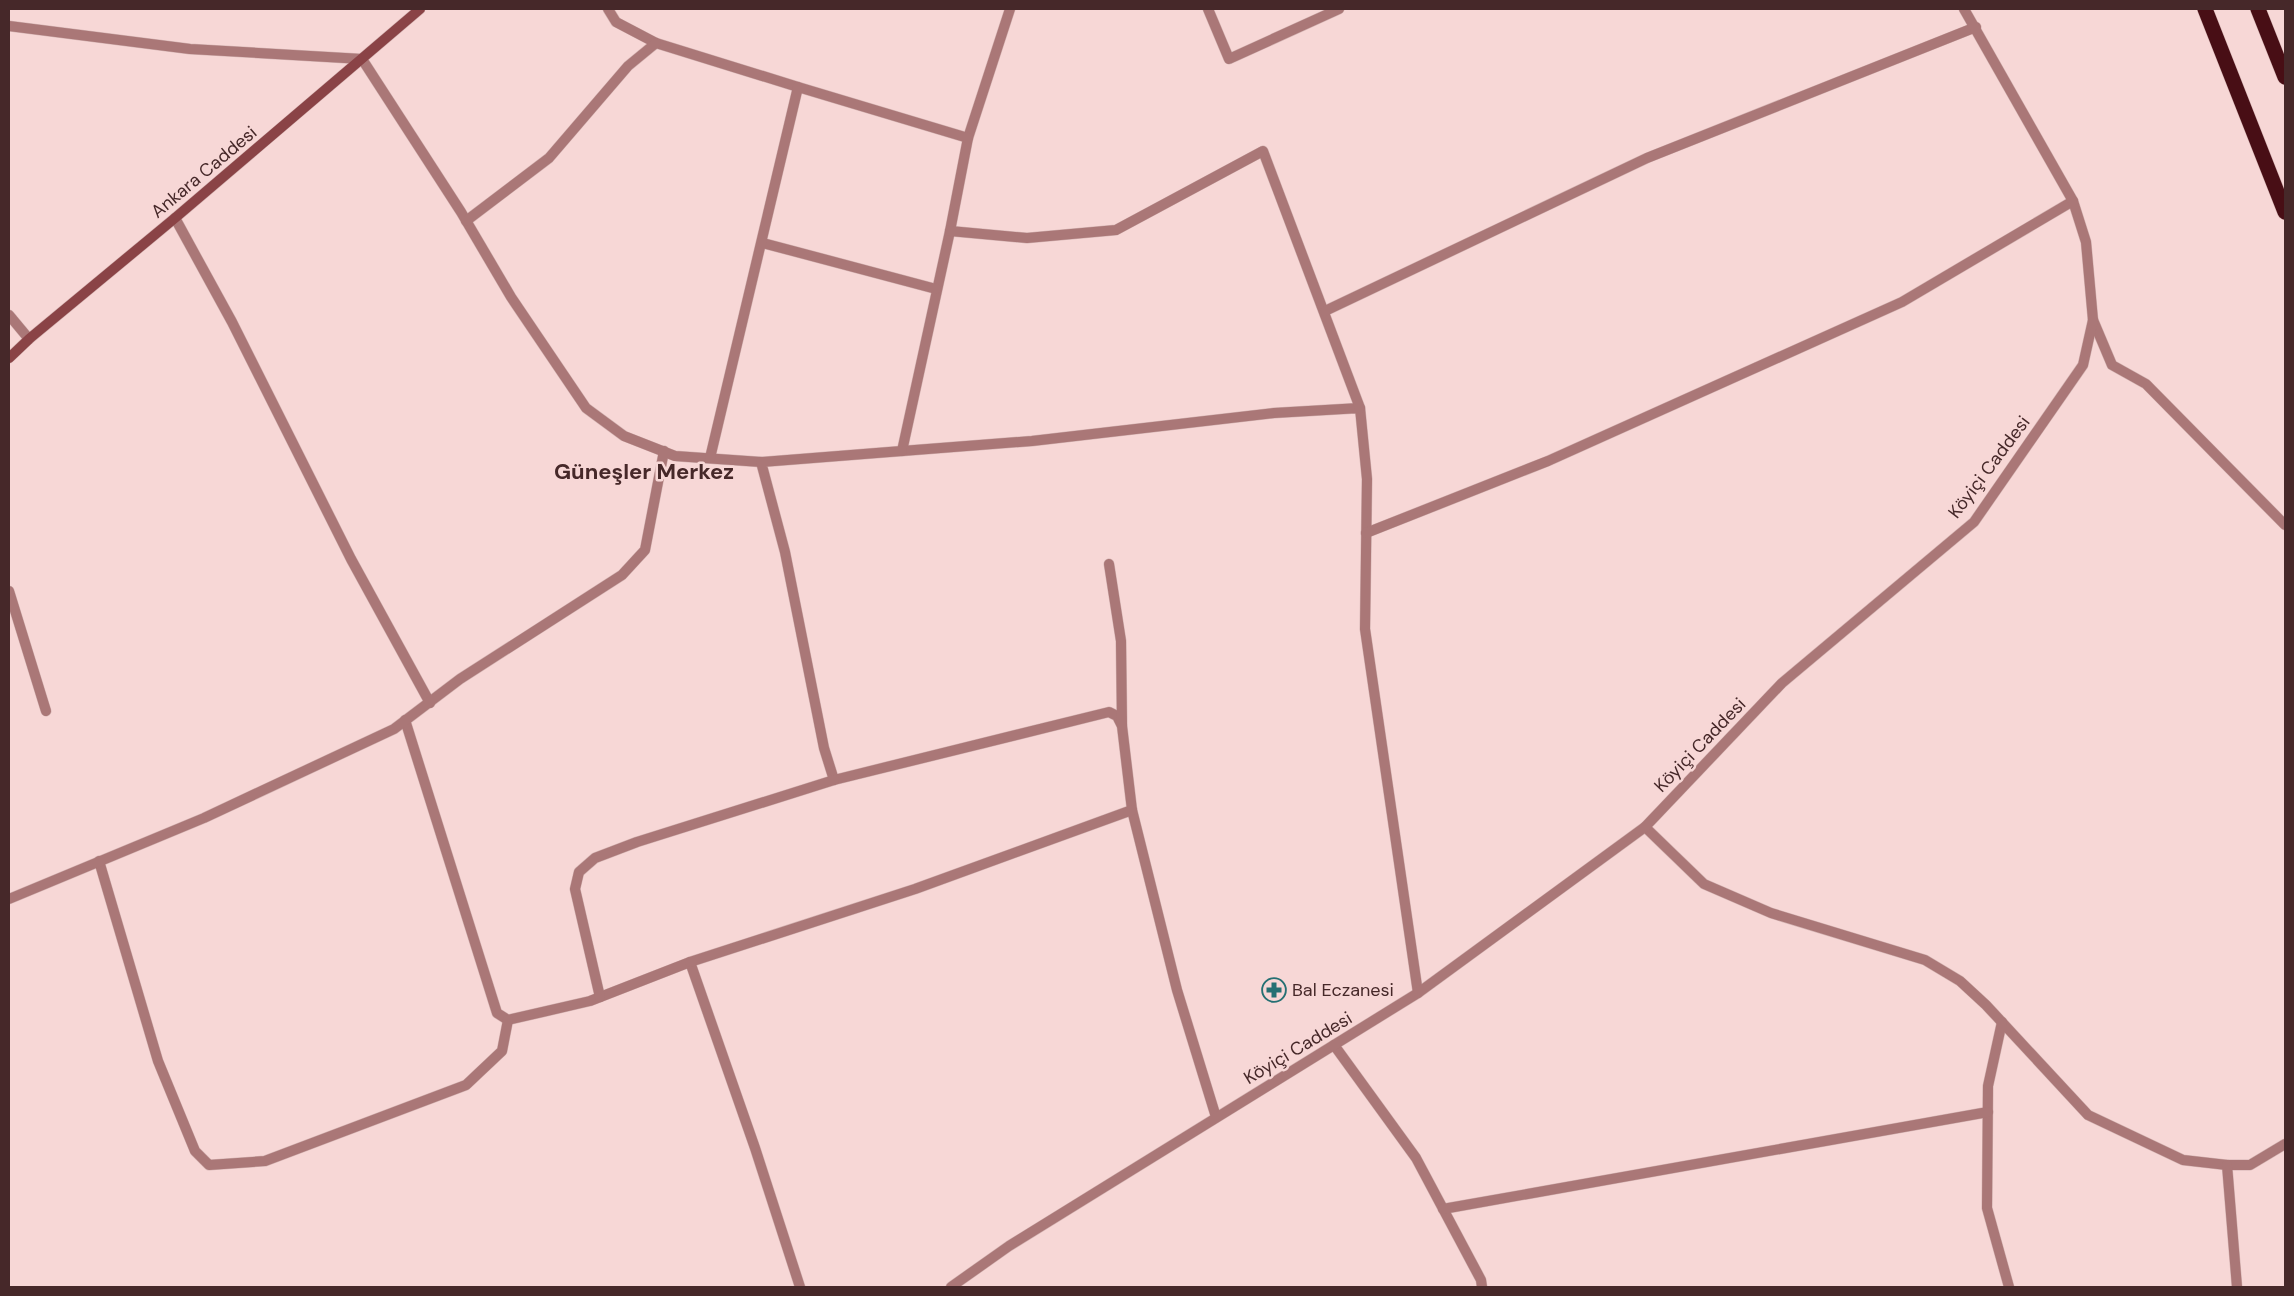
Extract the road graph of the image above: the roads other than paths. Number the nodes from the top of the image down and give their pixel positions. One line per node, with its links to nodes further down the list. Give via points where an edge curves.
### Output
1 (420, 9): 12 (street, Ankara Caddesi)
2 (608, 9): 11 (street, via 616,22)
3 (1010, 9): 15 (street)
4 (1208, 9): 5 (street, via 1228,59)
5 (1339, 9)
6 (1964, 9): 10 (street, Köyiçi Caddesi)
7 (2205, 9): 17 (highway)
8 (2258, 9): 13 (highway)
9 (9, 26): 12 (street, via 190,49)
10 (1976, 27): 16 (street, Köyiçi Caddesi); 23 (street, via 1647,158)
11 (656, 43): 14 (street); 19 (street, via 628,66 549,158)
12 (362, 59): 18 (street, Ankara Caddesi); 19 (street)
13 (2285, 77)
14 (798, 87): 15 (street); 21 (street)
15 (968, 138): 20 (street)
16 (2073, 201): 25 (street, Köyiçi Caddesi, via 2086,242); 34 (street, via 1902,302 1548,461)
17 (2285, 212)
18 (175, 218): 26 (street, Ankara Caddesi); 37 (street, via 232,322 351,559)
19 (466, 221): 29 (street, via 511,297 586,408 624,436)
20 (950, 231): 22 (street); 23 (street, via 1027,238 1116,230 1264,151)
21 (762, 243): 22 (street); 31 (street)
22 (936, 290): 30 (street)
23 (1325, 311): 28 (street)
24 (9, 315): 26 (street)
25 (2093, 320): 33 (street, via 2112,364 2146,384); 43 (street, Köyiçi Caddesi, via 2083,365 1974,522 1782,683)
26 (29, 339): 27 (street, Ankara Caddesi)
27 (9, 358)
28 (1360, 408): 30 (street, via 1274,413 1032,441); 34 (street, via 1368,479)
29 (664, 451): 31 (street, via 675,456); 37 (street, via 646,550 622,575 460,679)
30 (902, 451): 32 (street)
31 (710, 458): 32 (street)
32 (761, 462): 41 (street, via 785,552 824,748)
33 (2285, 524)
34 (1366, 533): 47 (street, via 1365,629)
35 (1109, 564): 40 (street, via 1121,641)
36 (9, 590): 38 (street)
37 (430, 703): 39 (street)
38 (46, 711)
39 (405, 720): 44 (street, via 394,729 204,818); 49 (street, via 497,1013)
40 (1122, 726): 41 (street, via 1117,716 1109,712); 42 (street)
41 (834, 780): 48 (street, via 637,842 595,858 579,872 575,889)
42 (1132, 810): 46 (street, via 915,889); 53 (street, via 1177,990)
43 (1645, 827): 47 (street, Köyiçi Caddesi); 50 (street, via 1704,884 1771,914 1925,960 1960,981)
44 (99, 861): 45 (street); 49 (street, via 158,1060 195,1151 209,1165 265,1161 466,1085 502,1051)
45 (9, 899)
46 (690, 962): 48 (street); 57 (street)
47 (1418, 993): 51 (street, Köyiçi Caddesi)
48 (600, 997): 49 (street)
49 (508, 1020)
50 (2002, 1022): 52 (street, via 1988,1086); 55 (street, via 2088,1115 2183,1160)
51 (1334, 1045): 53 (street, Köyiçi Caddesi); 56 (street, via 1416,1158)
52 (1988, 1112): 56 (street); 60 (street, via 1987,1208)
53 (1216, 1116): 58 (street, Köyiçi Caddesi, via 1009,1246)
54 (2285, 1144): 55 (street, via 2250,1165)
55 (2227, 1165): 61 (street)
56 (1443, 1209): 59 (street)
57 (800, 1287)
58 (951, 1287)
59 (1482, 1287)
60 (2009, 1287)
61 (2237, 1287)

